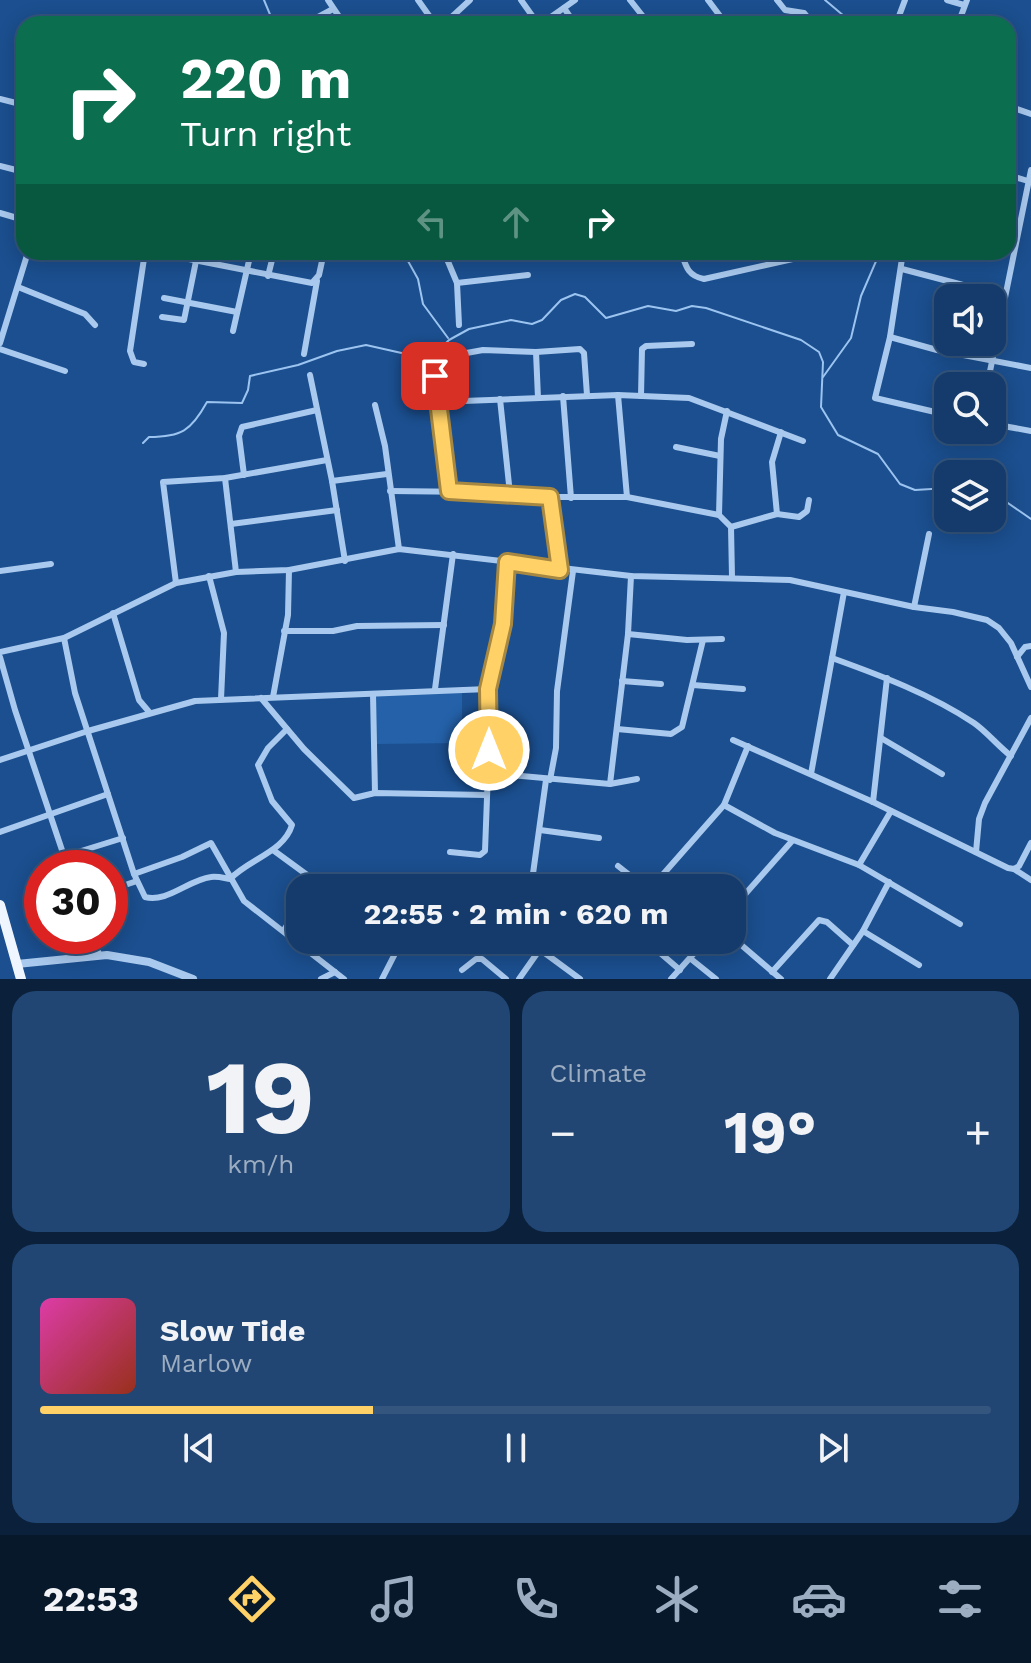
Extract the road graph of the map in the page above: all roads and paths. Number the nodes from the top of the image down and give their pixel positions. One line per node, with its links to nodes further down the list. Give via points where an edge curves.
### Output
1 (328, 0): 9 (street)
2 (470, 0): 12 (street)
3 (575, 0): 8 (street)
4 (630, 0): 15 (street)
5 (777, 0): 16 (street, via 785,10)
6 (947, 0): 7 (street)
7 (966, 3)
8 (564, 8): 13 (street); 14 (street)
9 (333, 9): 10 (street); 11 (street)
10 (320, 16)
11 (338, 16)
12 (453, 16)
13 (552, 16)
14 (570, 16)
15 (643, 16)
16 (806, 16)
17 (1031, 170): 19 (street)
18 (1016, 177): 19 (street)
19 (1028, 181): 20 (street)
20 (1016, 239)
21 (26, 260): 40 (street)
22 (144, 260): 57 (street, via 130,351 134,362)
23 (191, 260): 32 (street)
24 (250, 260): 34 (street)
25 (272, 260): 36 (street)
26 (322, 260): 37 (street)
27 (447, 260): 38 (street)
28 (684, 260): 29 (street, via 688,272 704,279)
29 (788, 260)
30 (903, 260): 33 (street)
31 (1012, 260): 41 (street)
32 (196, 261): 34 (street); 43 (street)
33 (902, 269): 39 (street); 49 (street)
34 (245, 271): 36 (street); 44 (street)
35 (528, 275): 38 (street)
36 (268, 276): 37 (street)
37 (317, 281): 54 (street)
38 (457, 283): 47 (street)
39 (959, 284)
40 (18, 287): 46 (street, via 85,314); 50 (street)
41 (1006, 291)
42 (164, 298): 43 (street)
43 (188, 303): 44 (street); 45 (street, via 183,321)
44 (237, 312): 48 (street)
45 (162, 317)
46 (95, 325)
47 (459, 325)
48 (233, 331)
49 (890, 337): 56 (street); 72 (street, via 875,398)
50 (0, 342)
51 (692, 344): 65 (street, via 642,349)
52 (0, 349): 59 (street)
53 (536, 352): 62 (street, via 583,350); 66 (street); 68 (street, via 483,350 439,358)
54 (304, 354)
55 (994, 356): 56 (street)
56 (993, 361): 58 (street); 60 (street)
57 (144, 364)
58 (1031, 368)
59 (65, 371)
60 (990, 372)
61 (310, 375): 70 (street)
62 (587, 395): 63 (street); 64 (street)
63 (618, 395): 65 (street); 88 (street)
64 (563, 396): 66 (street); 89 (street)
65 (641, 396): 71 (street, via 689,398)
66 (538, 398): 67 (street)
67 (500, 399): 68 (street); 86 (street)
68 (437, 402): 85 (street)
69 (375, 405): 80 (street)
70 (317, 410): 79 (street); 81 (street, via 242,427)
71 (727, 411): 75 (street); 78 (street)
72 (934, 412)
73 (1006, 426): 74 (street)
74 (1031, 431)
75 (781, 432): 76 (street); 92 (street, via 772,462)
76 (803, 441)
77 (676, 447): 78 (street)
78 (720, 456): 93 (street)
79 (327, 460): 81 (street); 83 (street)
80 (387, 474): 83 (street); 84 (street)
81 (244, 475): 82 (street)
82 (225, 478): 94 (street); 110 (street, via 163,482)
83 (332, 481): 91 (street)
84 (390, 491): 85 (street); 97 (street)
85 (449, 491): 86 (street)
86 (510, 494): 87 (street)
87 (550, 497): 89 (street); 103 (street)
88 (627, 497): 89 (street); 93 (street)
89 (571, 498)
90 (809, 500): 92 (street, via 799,517)
91 (337, 510): 94 (street); 99 (street)
92 (777, 514): 95 (street)
93 (719, 515): 95 (street)
94 (231, 524): 106 (street)
95 (731, 527): 109 (street)
96 (929, 534): 112 (street)
97 (399, 549): 98 (street); 99 (street)
98 (453, 554): 100 (street); 114 (street)
99 (345, 561): 102 (street)
100 (507, 562): 103 (street); 130 (street, via 503,624)
101 (51, 564): 104 (street)
102 (289, 570): 106 (street); 115 (street)
103 (560, 570): 105 (street)
104 (0, 571)
105 (573, 571): 108 (street); 153 (street, via 557,691 556,748)
106 (236, 572): 107 (street)
107 (209, 576): 110 (street); 135 (street, via 224,633)
108 (631, 576): 109 (street); 116 (street)
109 (732, 577): 111 (street, via 790,580)
110 (176, 583): 113 (street)
111 (844, 592): 112 (street); 123 (street)
112 (914, 607): 122 (street, via 987,620 999,628)
113 (113, 613): 117 (street); 136 (street)
114 (444, 625): 115 (street); 129 (street)
115 (284, 631): 133 (street)
116 (628, 634): 119 (street); 125 (street)
117 (64, 638): 121 (street); 142 (street)
118 (722, 639): 119 (street)
119 (703, 640): 127 (street)
120 (1031, 646): 122 (street)
121 (0, 655): 146 (street)
122 (1017, 657): 128 (street)
123 (832, 658): 124 (street); 150 (street)
124 (887, 678): 143 (street); 147 (street, via 977,725)
125 (622, 681): 126 (street); 141 (street)
126 (661, 684)
127 (693, 685): 131 (street); 141 (street, via 678,732)
128 (1031, 687)
129 (435, 689): 130 (street); 132 (street)
130 (488, 689): 149 (street)
131 (743, 689)
132 (373, 694): 133 (street); 155 (street)
133 (273, 697): 134 (street)
134 (261, 698): 135 (street); 140 (street)
135 (221, 699): 137 (street)
136 (139, 700): 137 (street); 139 (street)
137 (150, 713): 139 (street)
138 (1031, 718): 147 (street)
139 (134, 719): 142 (street)
140 (287, 729): 155 (street, via 354,798); 170 (street, via 258,765 272,801 292,825)
141 (617, 729): 154 (street)
142 (88, 731): 146 (street); 156 (street)
143 (881, 738): 151 (street); 158 (street)
144 (733, 740): 145 (street)
145 (748, 746): 150 (street); 159 (street)
146 (29, 750): 148 (street); 161 (street)
147 (1011, 756): 172 (street, via 979,819)
148 (0, 760)
149 (489, 773): 153 (street); 157 (street)
150 (811, 774): 158 (street)
151 (942, 774)
152 (637, 779): 154 (street)
153 (548, 780): 154 (street); 162 (street)
154 (610, 784)
155 (375, 793): 157 (street)
156 (108, 794): 161 (street); 164 (street)
157 (487, 795): 171 (street, via 485,853)
158 (873, 802): 160 (street)
159 (724, 805): 166 (street); 179 (street)
160 (891, 811): 172 (street); 173 (street)
161 (52, 815): 163 (street); 168 (street)
162 (540, 830): 165 (street); 177 (street)
163 (0, 832)
164 (123, 838): 169 (street); 180 (street)
165 (599, 838)
166 (792, 841): 173 (street); 185 (street)
167 (1031, 843): 175 (street)
168 (63, 850)
169 (84, 850)
170 (273, 850): 176 (street); 181 (street)
171 (450, 852)
172 (976, 852): 175 (street)
173 (859, 865): 184 (street)
174 (618, 866): 178 (street)
175 (1014, 869): 182 (street)
176 (305, 874)
177 (533, 874)
178 (629, 874)
179 (661, 874)
180 (135, 878): 181 (street, via 150,899 212,877); 181 (street, via 211,843); 183 (street)
181 (230, 879): 189 (street, via 244,901)
182 (1031, 880)
183 (128, 881)
184 (889, 882): 187 (street); 190 (street)
185 (746, 893)
186 (0, 905): 199 (main road)
187 (960, 924)
188 (286, 927): 189 (street)
189 (284, 930): 198 (street)
190 (863, 931): 191 (street); 200 (street)
191 (853, 945): 204 (street, via 819,920); 205 (street)
192 (746, 949): 204 (street)
193 (99, 954): 199 (street); 208 (street, via 149,962)
194 (395, 954): 210 (street)
195 (661, 954): 202 (street)
196 (695, 954): 197 (street)
197 (691, 959): 202 (street); 215 (street)
198 (321, 963): 203 (street); 206 (street)
199 (17, 964): 207 (main road)
200 (919, 965)
201 (462, 970): 211 (street, via 482,959)
202 (680, 970): 214 (street)
203 (335, 972): 206 (street); 209 (street)
204 (772, 972): 216 (street)
205 (832, 976): 217 (street)
206 (322, 978)
207 (21, 979)
208 (193, 979)
209 (344, 979)
210 (382, 979)
211 (506, 979)
212 (519, 979): 213 (street, via 542,951)
213 (580, 979)
214 (671, 979)
215 (716, 979)
216 (781, 979)
217 (841, 979)

